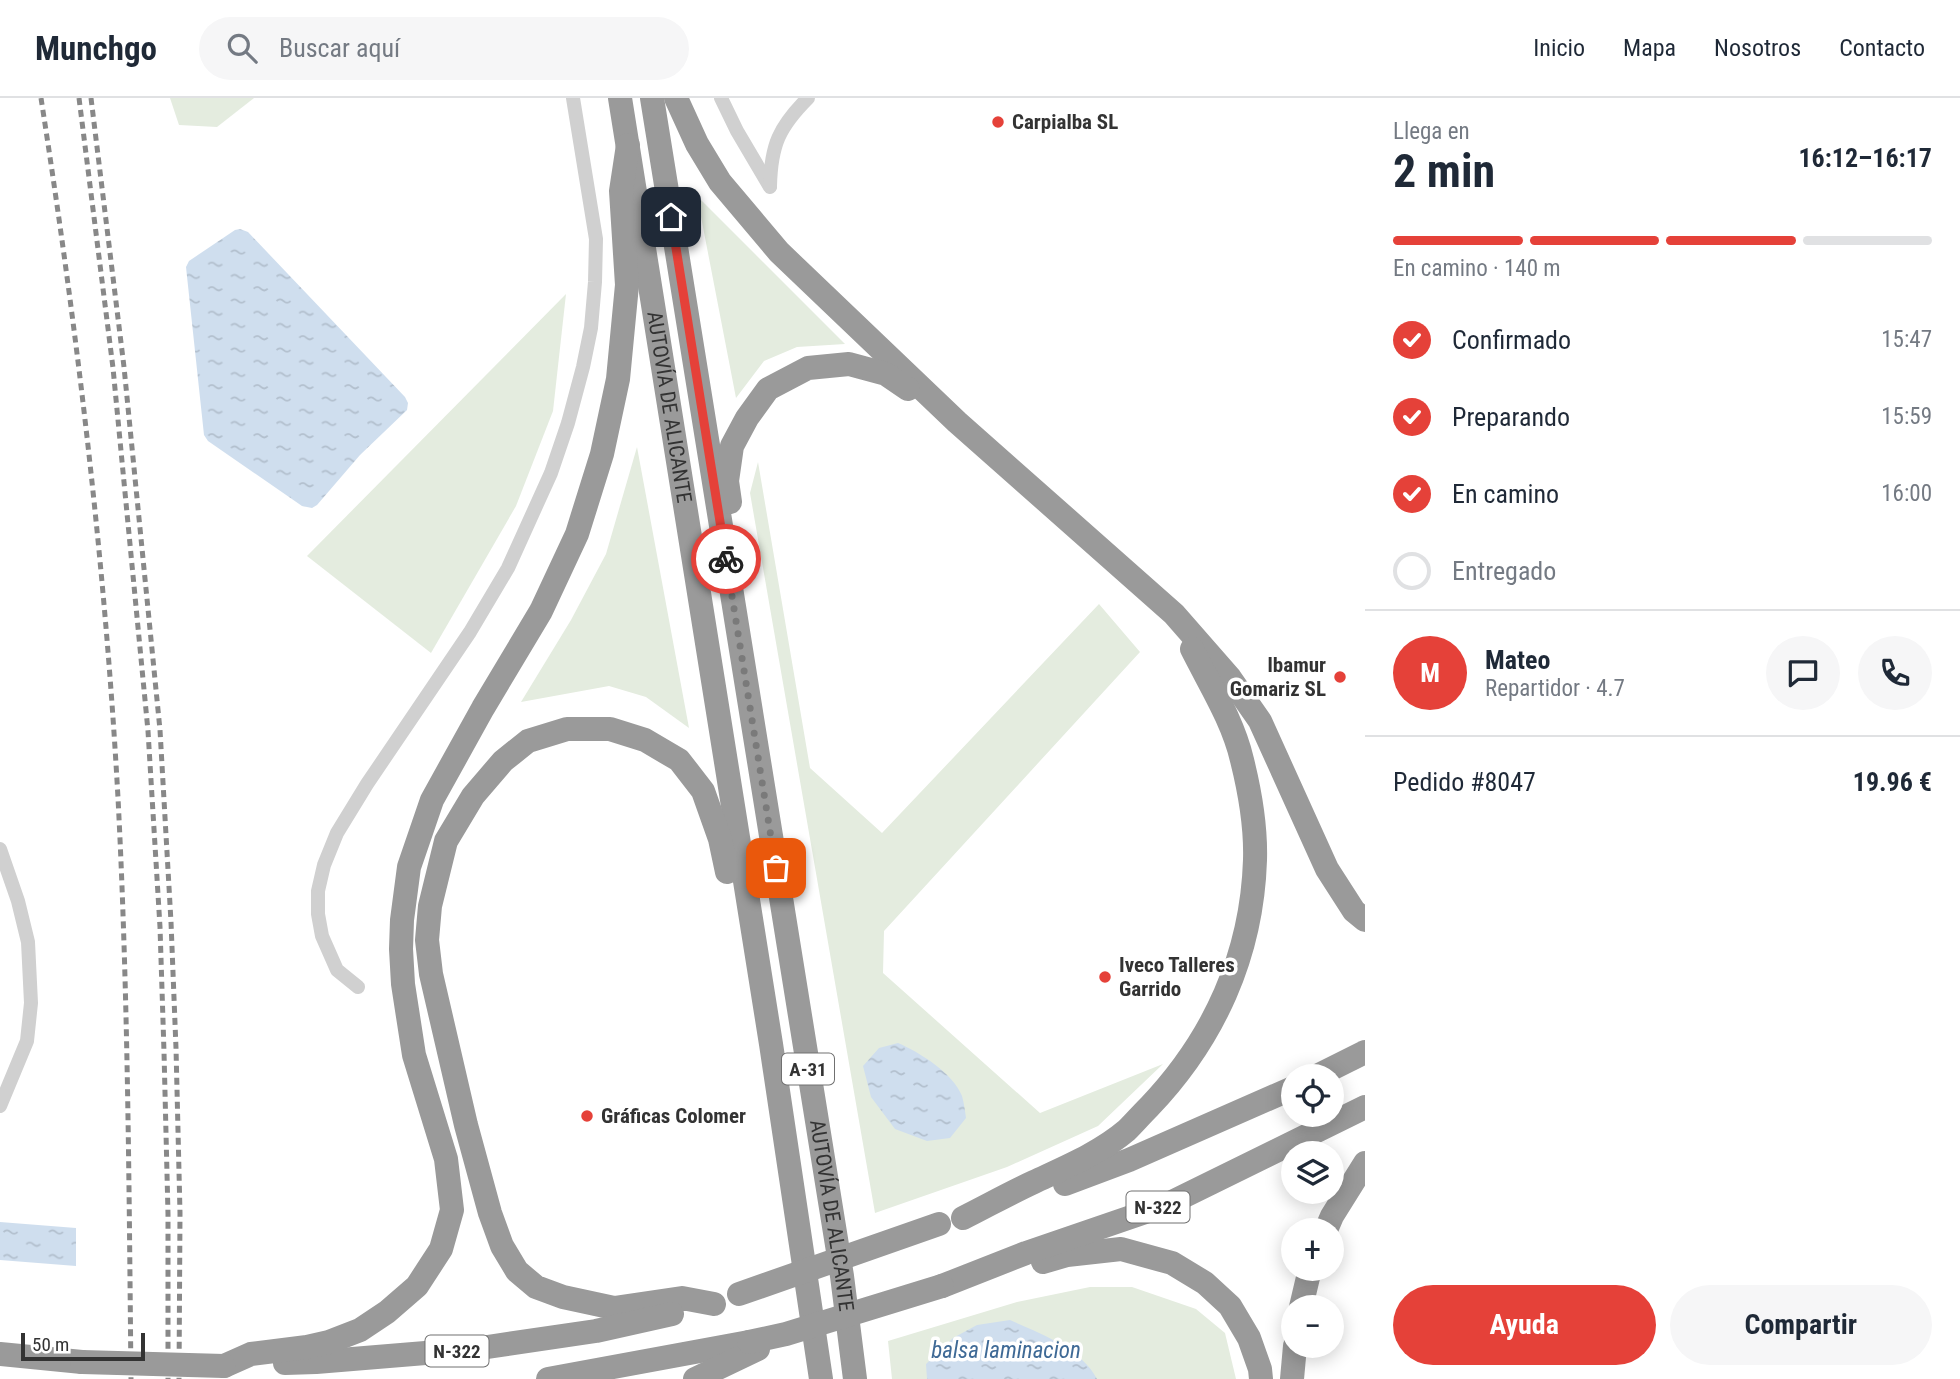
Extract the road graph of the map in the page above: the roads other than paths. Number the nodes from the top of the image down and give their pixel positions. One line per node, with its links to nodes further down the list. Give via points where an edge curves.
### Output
1 (573, 98): 13 (street, via 596,239 591,328 583,367 551,473 508,568 367,784 337,833 324,865 318,891 322,936 337,970)
2 (620, 98): 7 (highway, AUTOVÍA DE ALICANTE / A-31)
3 (652, 98): 9 (highway, AUTOVÍA DE ALICANTE / A-31)
4 (676, 98): 8 (highway, via 720,182 779,252)
5 (721, 98): 6 (street, via 770,187 775,143)
6 (808, 98)
7 (628, 145): 14 (highway, AUTOVÍA DE ALICANTE / A-31); 28 (highway, via 621,191 627,285 618,379 602,454 577,534 541,611 432,800 409,867 402,920 403,984 414,1055 446,1159 452,1210 441,1249 417,1286 360,1329 307,1348 251,1354)
8 (957, 422): 9 (highway, via 886,374 849,364 808,368 768,389 732,446 727,481 736,542); 10 (highway)
9 (729, 582): 32 (highway, AUTOVÍA DE ALICANTE / A-31)
10 (1174, 614): 12 (highway, via 1230,678 1260,721 1327,869); 21 (highway, via 1227,718 1242,758 1252,816 1251,904 1227,994 1199,1046 1126,1130 1085,1159)
11 (0, 849): 18 (street, via 28,942 31,1003 27,1041)
12 (1360, 915)
13 (358, 987)
14 (761, 987): 24 (highway, via 742,947 720,839 703,791 679,760 645,740 610,729 567,729 528,741 503,761 473,796 446,841 430,906 431,974 466,1125 502,1246 517,1271 536,1287 563,1297 614,1308 682,1298); 31 (highway, AUTOVÍA DE ALICANTE / A-31)
15 (1365, 1052): 16 (highway)
16 (1341, 1064)
17 (1281, 1093): 21 (highway, N-322, via 1129,1160)
18 (0, 1106)
19 (1365, 1107): 23 (highway, N-322, via 1166,1205)
20 (1365, 1163): 22 (highway)
21 (963, 1217): 24 (highway, N-322, bridge)
22 (1331, 1218)
23 (984, 1269): 25 (highway, N-322, bridge); 33 (highway, via 1015,1269 1067,1255 1121,1249 1172,1263 1205,1283 1230,1306 1249,1338)
24 (714, 1304): 28 (highway, N-322, via 596,1331 474,1349)
25 (786, 1334): 29 (highway, N-322, bridge); 30 (highway)
26 (0, 1354): 28 (highway, N-322, bridge, via 82,1362)
27 (1294, 1358): 34 (highway)
28 (224, 1366)
29 (548, 1379)
30 (695, 1379)
31 (821, 1379)
32 (855, 1379)
33 (1261, 1379)
34 (1292, 1379)

